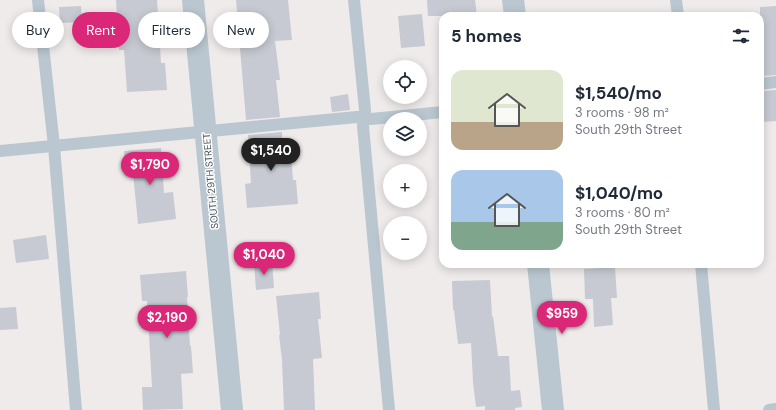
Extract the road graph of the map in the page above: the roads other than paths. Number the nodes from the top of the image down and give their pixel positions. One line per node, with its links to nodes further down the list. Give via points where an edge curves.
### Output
1 (38, 0): 13 (lane)
2 (193, 0): 12 (street, SOUTH 29TH STREET)
3 (354, 0): 11 (lane)
4 (513, 0): 6 (street)
5 (676, 0): 7 (lane)
6 (514, 12)
7 (678, 12)
8 (776, 82): 9 (lane)
9 (764, 84)
10 (439, 112): 11 (lane)
11 (364, 118): 12 (lane); 19 (lane)
12 (205, 132): 13 (lane); 18 (street, SOUTH 29TH STREET)
13 (54, 146): 14 (lane); 17 (lane)
14 (0, 151)
15 (538, 268): 20 (street)
16 (701, 268): 21 (lane)
17 (76, 410)
18 (232, 410)
19 (389, 410)
20 (552, 410)
21 (714, 410)
22 (769, 410): 23 (lane)
23 (776, 410)

